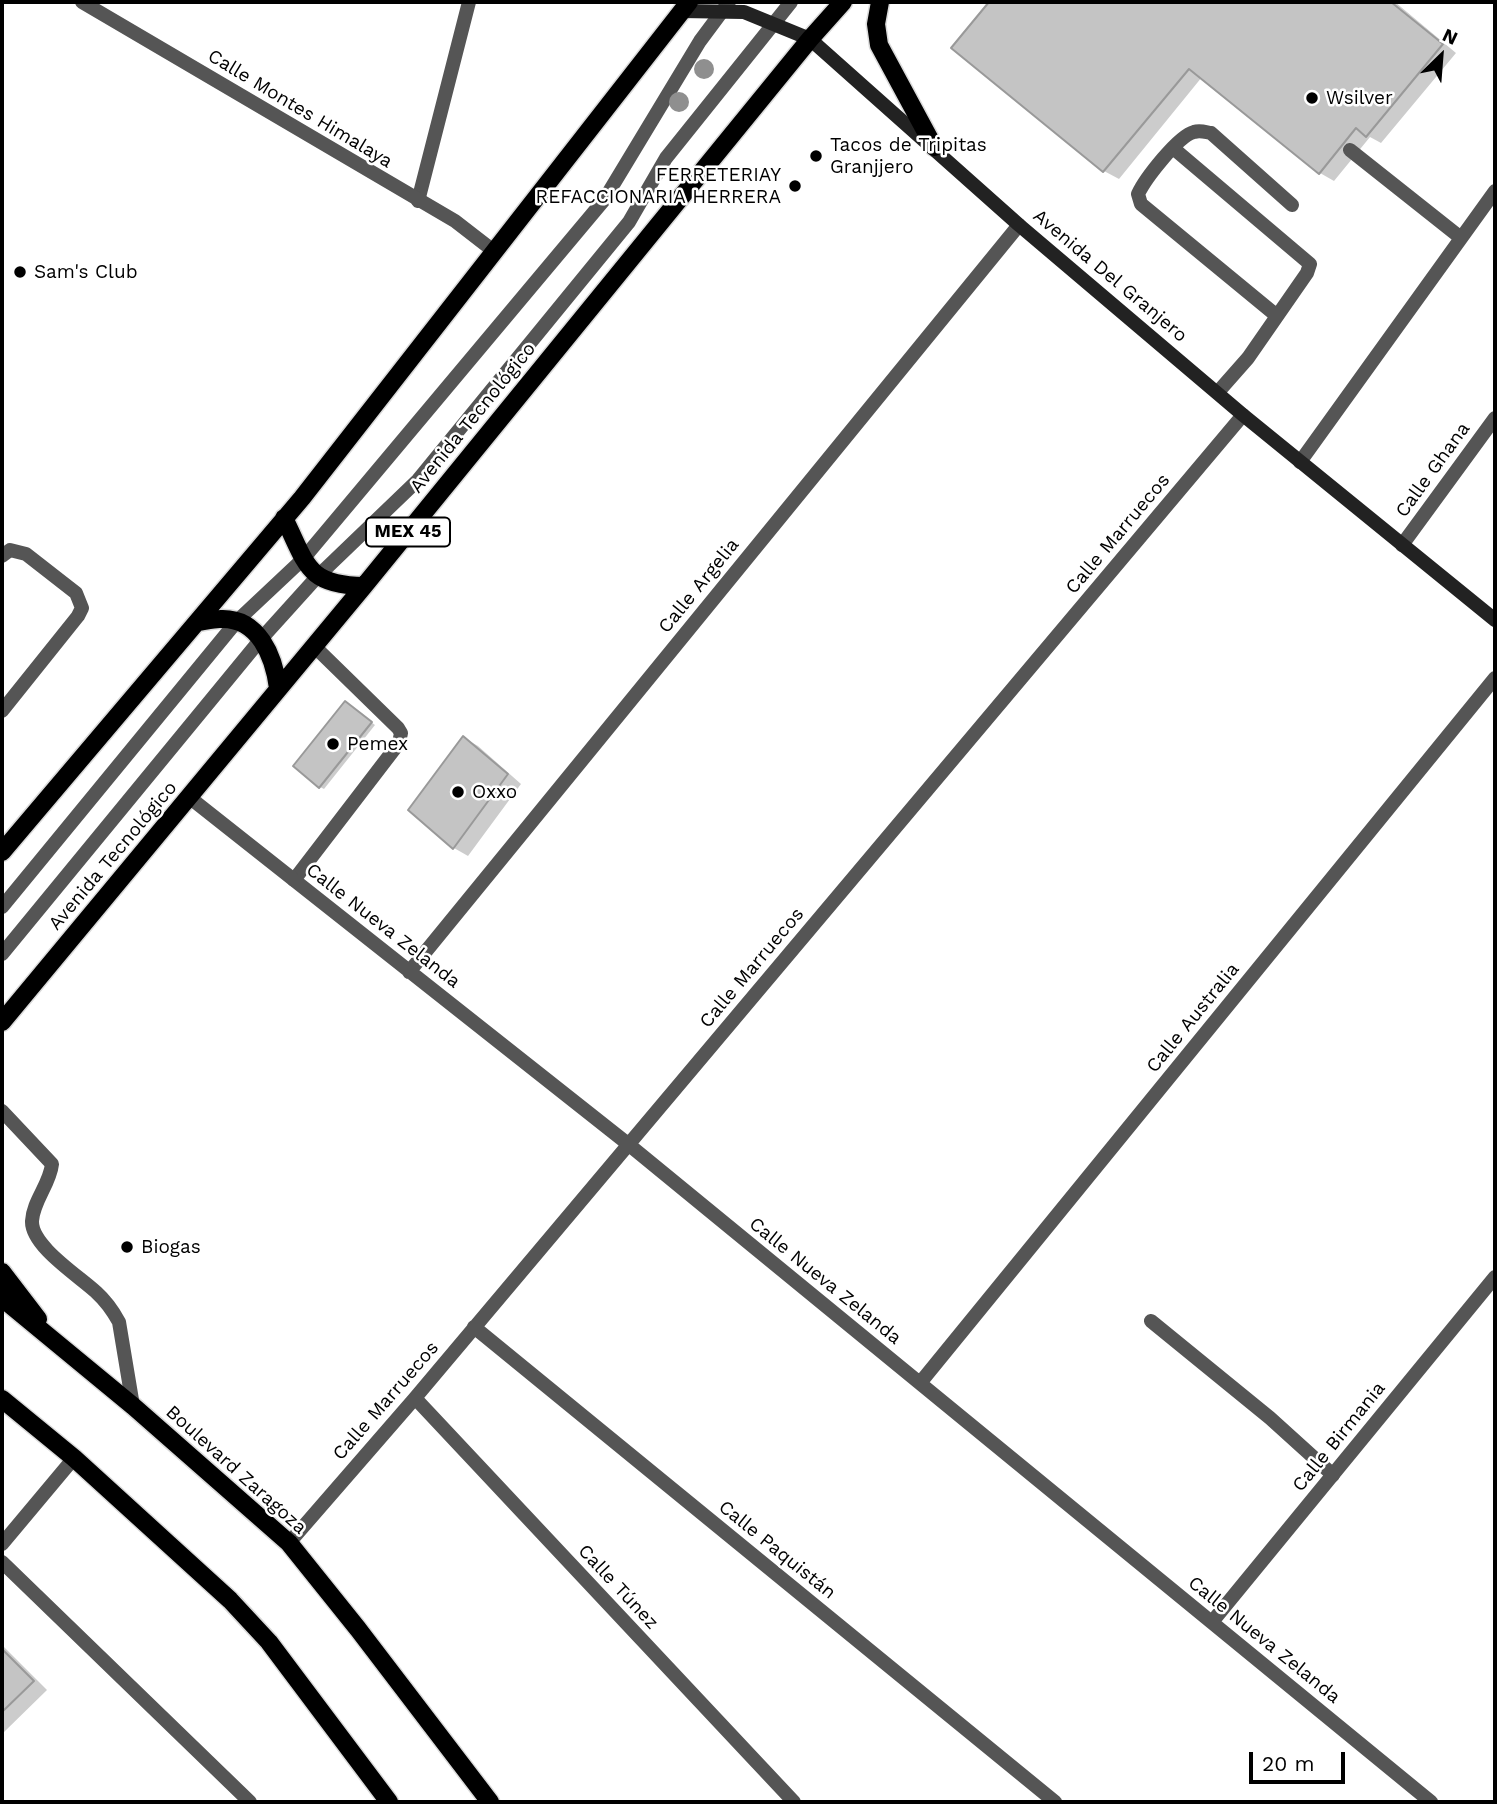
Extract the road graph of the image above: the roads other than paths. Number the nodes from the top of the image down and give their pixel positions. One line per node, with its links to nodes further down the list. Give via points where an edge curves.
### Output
1 (82, 2): 14 (street, Calle Montes Himalaya)
2 (470, 2): 14 (street)
3 (791, 2): 8 (street)
4 (843, 2): 9 (main road, Avenida Tecnológico / MEX 45)
5 (880, 2): 10 (main road, via 879,46)
6 (685, 7): 7 (main road, Avenida Del Granjero); 18 (main road)
7 (725, 7): 8 (main road, Avenida Del Granjero); 27 (street, via 604,200)
8 (773, 25): 9 (main road, Avenida Del Granjero); 28 (street, via 666,158 629,222 427,470)
9 (810, 39): 10 (main road, Avenida Del Granjero); 29 (main road, Avenida Tecnológico / MEX 45)
10 (934, 147): 16 (main road, Avenida Del Granjero)
11 (1173, 148): 15 (street, via 1191,133 1211,133); 19 (street, via 1310,264); 19 (street, via 1138,194 1142,204)
12 (1350, 150): 17 (street)
13 (1495, 191): 17 (street)
14 (418, 201): 18 (street, Calle Montes Himalaya, via 455,221)
15 (1292, 205)
16 (1019, 225): 20 (main road, Avenida Del Granjero); 43 (street, Calle Argelia)
17 (1461, 238): 23 (street)
18 (495, 252): 24 (main road)
19 (1277, 316): 20 (street)
20 (1217, 392): 21 (main road, Avenida Del Granjero)
21 (1243, 415): 23 (main road, Avenida Del Granjero); 46 (street, Calle Marruecos)
22 (1495, 418): 25 (street, Calle Ghana)
23 (1300, 462): 25 (main road, Avenida Del Granjero)
24 (284, 518): 27 (main road); 32 (main road)
25 (1402, 545): 30 (main road, Avenida Del Granjero)
26 (2, 556): 37 (street, via 10,550 26,554 76,593 82,608)
27 (303, 559): 28 (main road); 31 (street)
28 (317, 577): 29 (main road, via 338,586); 33 (street)
29 (364, 586): 34 (main road, Avenida Tecnológico / MEX 45)
30 (1495, 620)
31 (237, 621): 32 (main road); 33 (main road); 41 (street)
32 (198, 622): 39 (main road)
33 (261, 639): 36 (main road, via 275,664); 42 (street)
34 (314, 646): 36 (main road, Avenida Tecnológico / MEX 45); 40 (street, via 401,736)
35 (1495, 678): 53 (street, Calle Australia)
36 (278, 688): 38 (main road, Avenida Tecnológico / MEX 45)
37 (2, 711)
38 (189, 797): 40 (street, Calle Nueva Zelanda); 44 (main road, Avenida Tecnológico / MEX 45)
39 (2, 852)
40 (294, 880): 43 (street, Calle Nueva Zelanda)
41 (2, 907)
42 (2, 954)
43 (409, 971): 46 (street, Calle Nueva Zelanda)
44 (2, 1023)
45 (2, 1111): 56 (street, via 52,1164 33,1214 33,1230 120,1322)
46 (628, 1144): 51 (street, Calle Marruecos); 53 (street, Calle Nueva Zelanda)
47 (2, 1272): 52 (main road)
48 (1495, 1277): 60 (street, Calle Birmania)
49 (2, 1298): 52 (main road, Boulevard Zaragoza)
50 (1151, 1321): 60 (street)
51 (474, 1327): 54 (street, Calle Marruecos); 69 (street, Calle Paquistán)
52 (60, 1346): 56 (main road, Boulevard Zaragoza)
53 (920, 1382): 64 (street, Calle Nueva Zelanda)
54 (415, 1398): 61 (street, Calle Marruecos); 68 (street, Calle Túnez)
55 (2, 1399): 58 (main road)
56 (134, 1406): 61 (main road, Boulevard Zaragoza)
57 (2, 1407): 58 (main road)
58 (30, 1422): 59 (main road)
59 (74, 1458): 62 (street); 66 (main road, via 269,1642)
60 (1333, 1475): 64 (street, Calle Birmania)
61 (289, 1543): 67 (main road, Boulevard Zaragoza)
62 (2, 1544)
63 (2, 1562): 65 (street)
64 (1212, 1622): 70 (street, Calle Nueva Zelanda)
65 (250, 1802)
66 (389, 1802)
67 (489, 1802)
68 (794, 1802)
69 (1055, 1802)
70 (1431, 1802)

